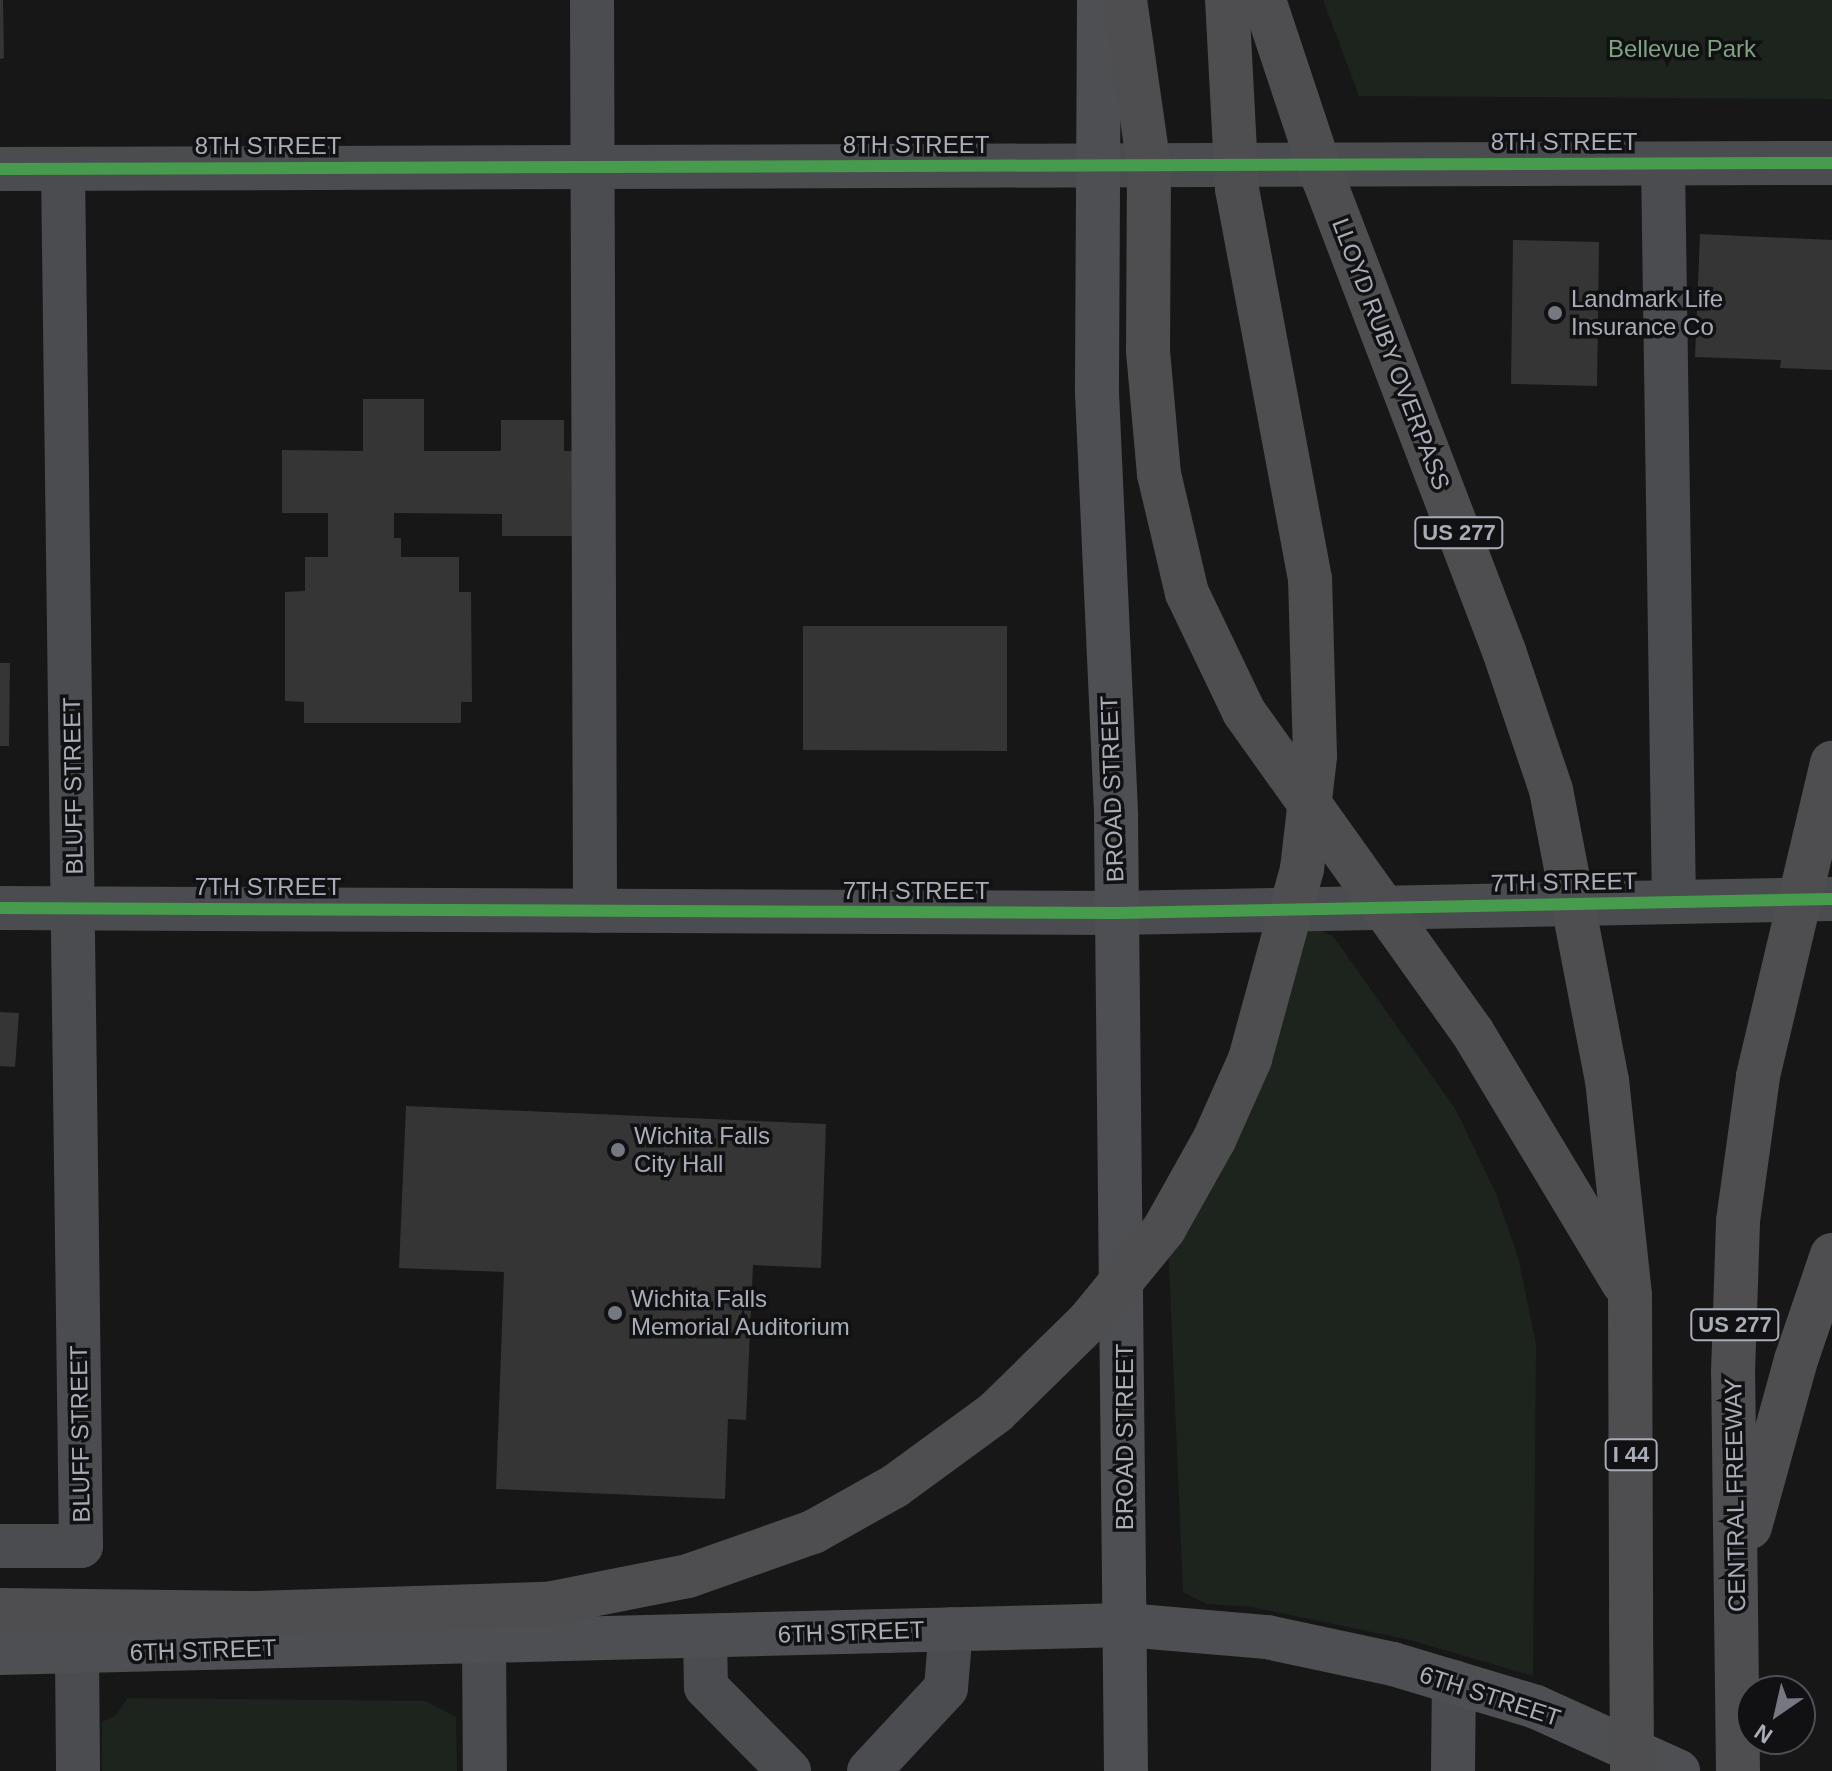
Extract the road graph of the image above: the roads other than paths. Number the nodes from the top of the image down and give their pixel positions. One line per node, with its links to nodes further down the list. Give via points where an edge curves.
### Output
1 (592, 0): 10 (street)
2 (1099, 0): 9 (main road, BROAD STREET)
3 (1125, 0): 8 (highway)
4 (1227, 0): 24 (highway, bridge, via 1237,189 1310,579 1315,756 1302,869 1250,1059 1214,1140 1164,1229 1088,1322 996,1412 895,1486 813,1532 688,1576 547,1604 255,1613)
5 (1264, 0): 21 (highway, LLOYD RUBY OVERPASS / US 277, bridge, via 1324,180 1504,651 1551,790 1607,1080)
6 (1832, 163): 7 (street, 8TH STREET)
7 (1663, 164): 8 (street, 8TH STREET); 15 (street)
8 (1149, 166): 9 (street, 8TH STREET); 21 (highway, bridge, via 1148,351 1159,474 1187,593 1244,712 1473,1033)
9 (1101, 167): 10 (street, 8TH STREET); 19 (main road, BROAD STREET, via 1097,393)
10 (592, 168): 12 (street, 8TH STREET); 18 (street)
11 (0, 169): 12 (street, 8TH STREET)
12 (63, 169): 17 (street, BLUFF STREET)
13 (1832, 763): 23 (highway, CENTRAL FREEWAY / US 277, bridge, via 1758,1076 1738,1221 1733,1373)
14 (1832, 899): 15 (street, 7TH STREET)
15 (1674, 902): 19 (street, 7TH STREET)
16 (0, 908): 17 (street, 7TH STREET)
17 (75, 908): 18 (street, 7TH STREET); 22 (street, BLUFF STREET, via 81,1546)
18 (595, 911): 19 (street, 7TH STREET)
19 (1116, 913): 25 (main road, BROAD STREET)
20 (1832, 1255): 23 (highway, via 1796,1360)
21 (1630, 1295): 38 (highway, I 44, bridge)
22 (0, 1546)
23 (1737, 1576): 40 (highway, CENTRAL FREEWAY)
24 (0, 1610)
25 (1126, 1625): 26 (main road, 6TH STREET); 31 (main road, 6TH STREET, via 1267,1637); 36 (main road, BROAD STREET)
26 (951, 1629): 27 (main road, 6TH STREET); 35 (street, via 946,1688)
27 (705, 1636): 28 (main road, 6TH STREET); 34 (street, via 706,1687)
28 (484, 1642): 30 (main road, 6TH STREET); 33 (street)
29 (0, 1653): 30 (main road, 6TH STREET)
30 (77, 1653): 32 (street)
31 (1454, 1682): 37 (street); 39 (main road, 6TH STREET, via 1536,1707)
32 (78, 1771)
33 (485, 1771)
34 (789, 1771)
35 (869, 1771)
36 (1126, 1771)
37 (1453, 1771)
38 (1632, 1771)
39 (1678, 1771)
40 (1738, 1771)

